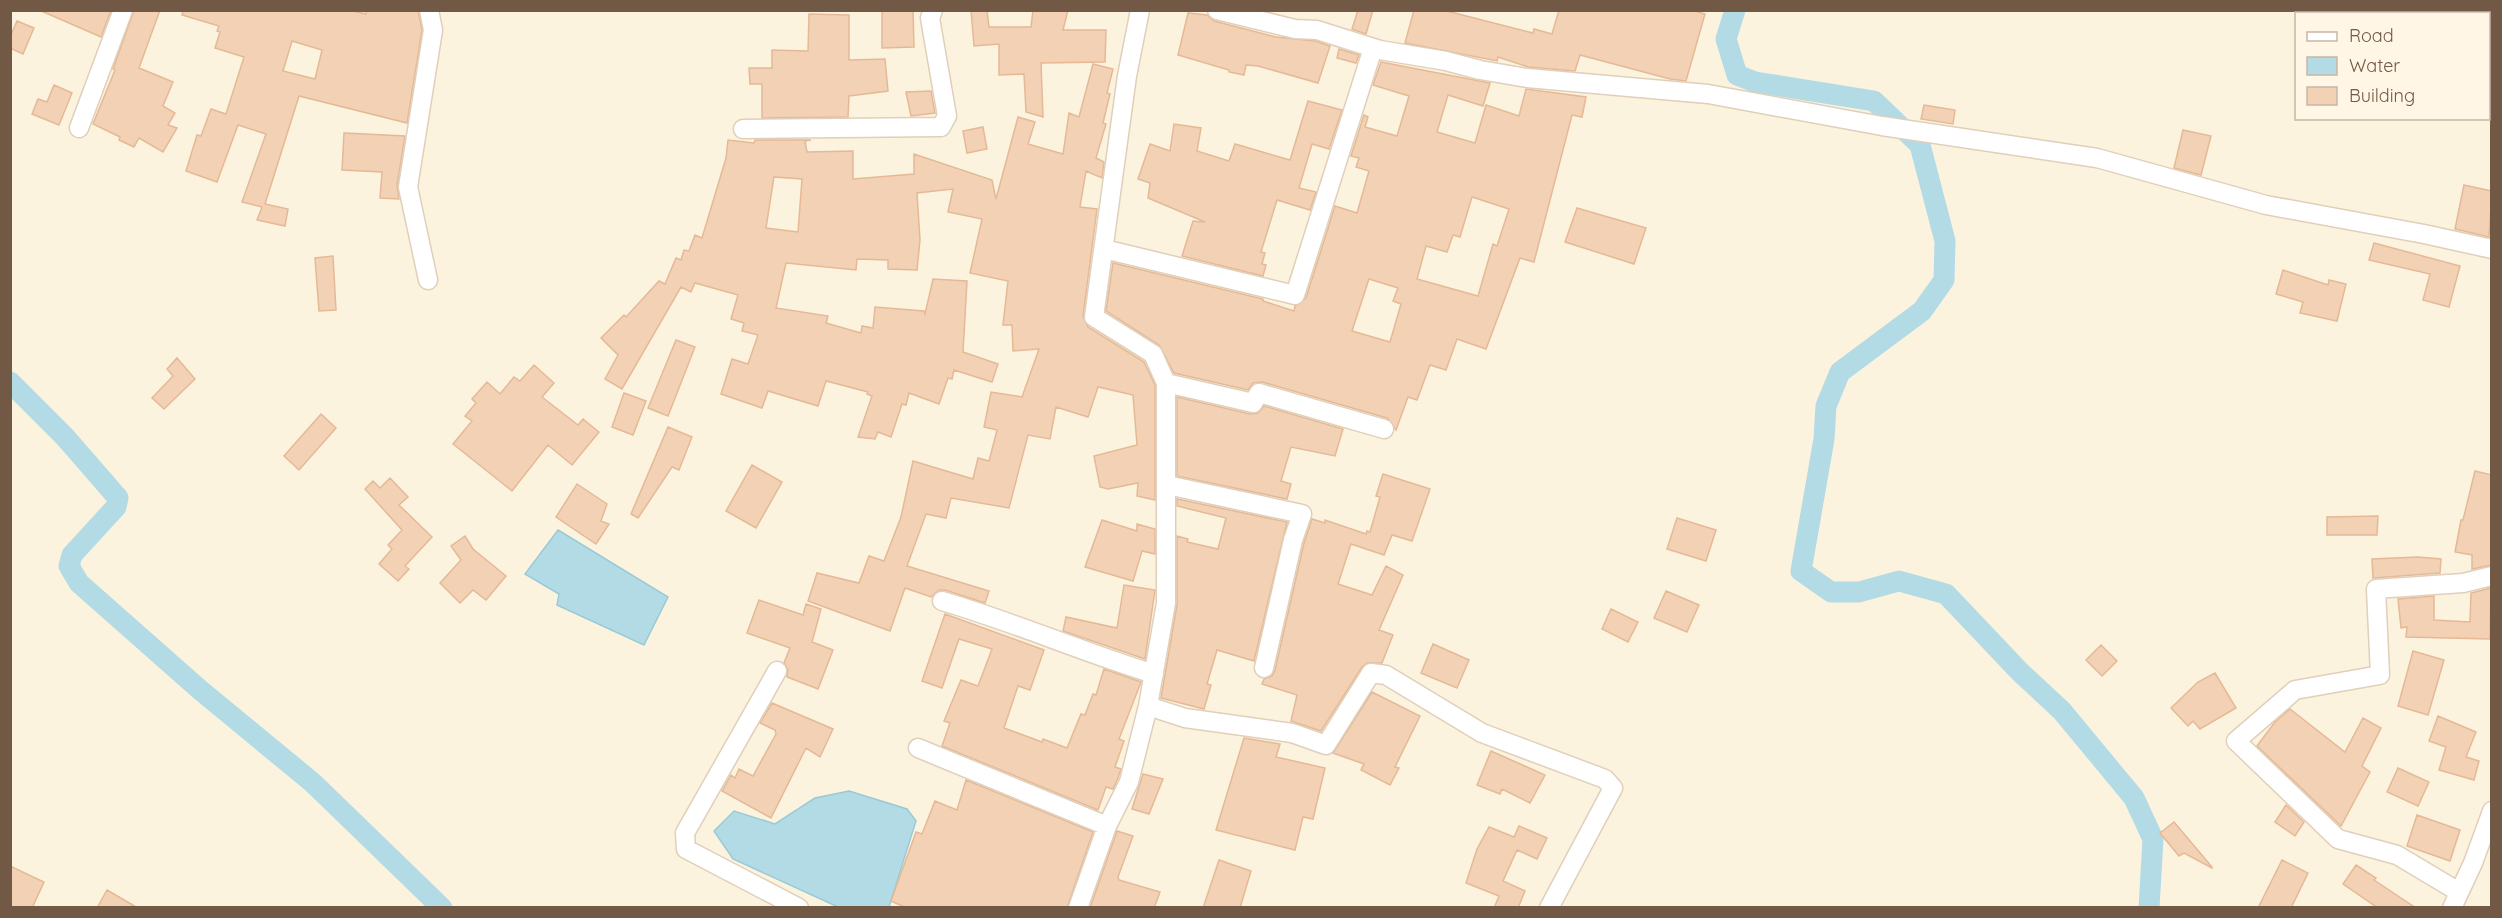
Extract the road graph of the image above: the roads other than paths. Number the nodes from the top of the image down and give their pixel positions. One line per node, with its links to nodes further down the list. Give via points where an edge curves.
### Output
1 (123, 10): 7 (street)
2 (429, 10): 11 (street, via 433,30 408,187)
3 (933, 10): 8 (street, via 930,18 947,116 941,127)
4 (1140, 10): 9 (street, via 1126,76)
5 (1216, 10): 6 (street, via 1295,29 1317,30)
6 (1373, 48): 9 (street, via 1295,295); 10 (street, via 1527,78 1708,94 1882,126 2097,158 2266,205)
7 (80, 128)
8 (743, 129)
9 (1104, 249): 12 (street, via 1094,317 1153,354)
10 (2492, 249)
11 (428, 280)
12 (1166, 383): 13 (street, via 1253,403 1258,393); 14 (street)
13 (1384, 429)
14 (1167, 484): 17 (street, via 1302,514); 19 (street, via 1166,603)
15 (2492, 576): 24 (street, via 2463,583 2376,589 2380,675 2295,690 2236,741 2338,839 2397,855)
16 (942, 601): 19 (street, via 1001,618 1072,648)
17 (1264, 668)
18 (777, 671): 25 (street, via 683,841 686,849)
19 (1154, 675): 20 (street)
20 (1149, 706): 23 (street, via 1129,782); 27 (street, via 1185,718 1292,733 1326,745 1371,673 1386,675 1482,733 1605,779 1613,788)
21 (918, 748): 23 (street)
22 (2492, 811): 24 (street)
23 (1107, 826): 26 (street)
24 (2456, 900)
25 (799, 908)
26 (1078, 908)
27 (1549, 908)

